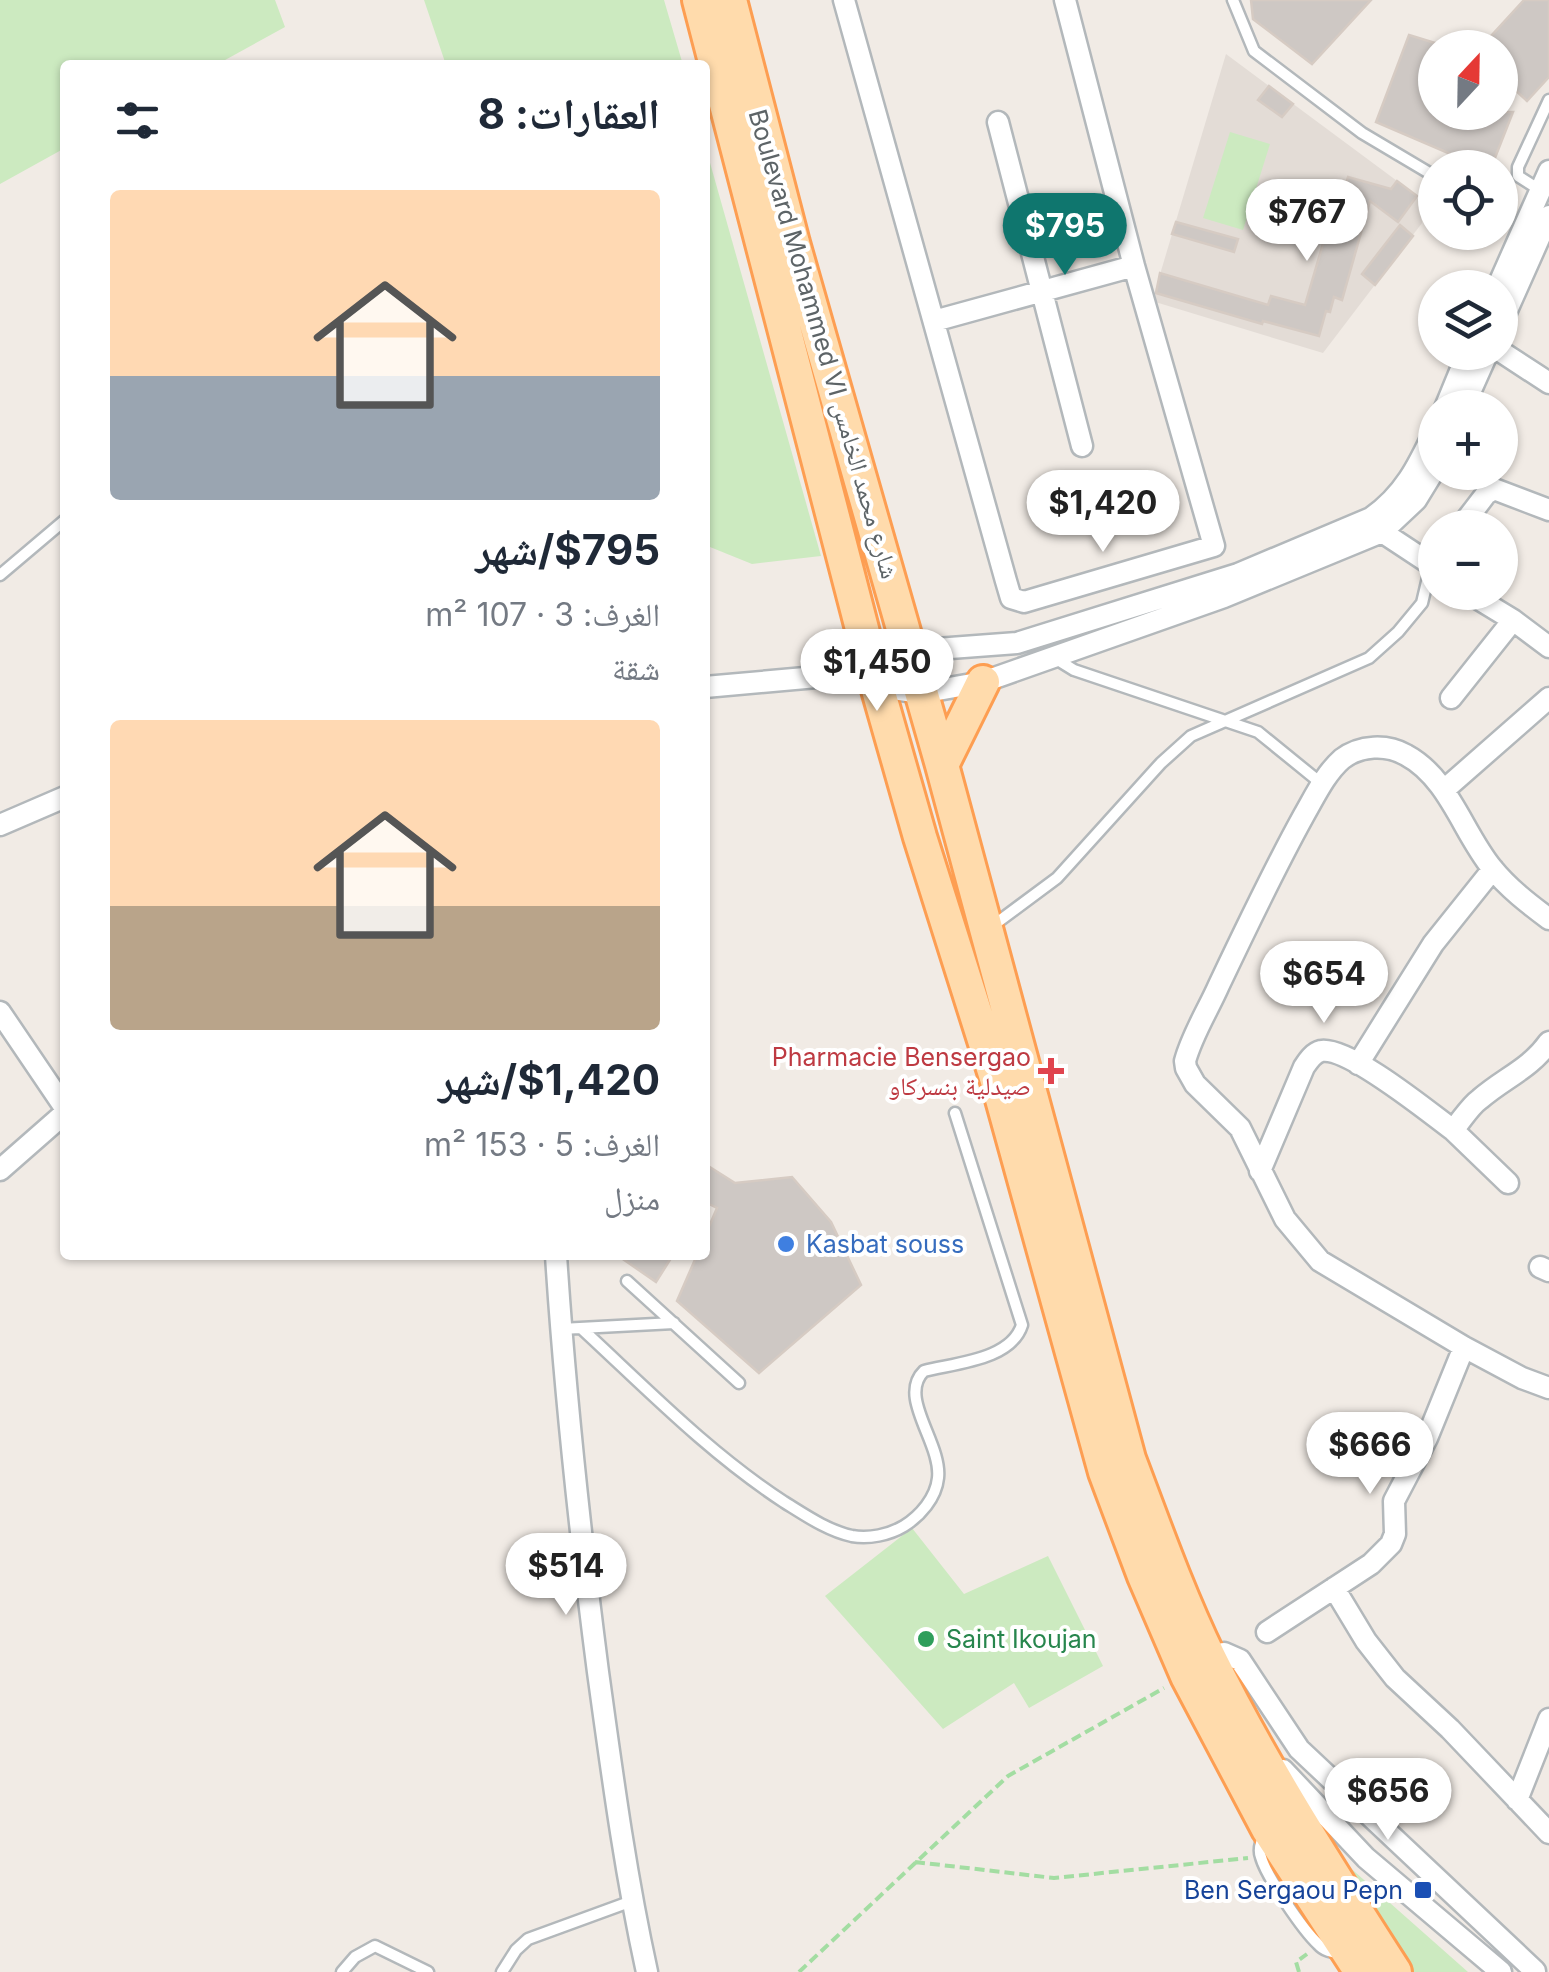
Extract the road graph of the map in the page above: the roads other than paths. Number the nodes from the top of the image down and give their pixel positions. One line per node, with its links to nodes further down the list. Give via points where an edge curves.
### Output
1 (699, 0): 35 (main road, Boulevard Mohammed VI شارع محمد الخامس)
2 (730, 0): 33 (main road, Boulevard Mohammed VI شارع محمد الخامس)
3 (844, 0): 15 (street)
4 (1065, 0): 11 (street)
5 (1234, 0): 8 (lane, via 1254,51)
6 (1549, 100): 9 (lane, via 1518,167 1518,176)
7 (998, 122): 14 (street)
8 (1418, 166)
9 (1544, 180): 12 (street)
10 (1547, 226): 13 (street)
11 (1134, 266): 14 (street); 25 (street)
12 (1504, 270)
13 (1518, 288)
14 (1042, 289): 15 (street); 18 (street)
15 (934, 321): 25 (street, via 1011,598 1050,596)
16 (1518, 362): 17 (street)
17 (1549, 383)
18 (1082, 446)
19 (1418, 463): 28 (street, via 1404,490 1371,518)
20 (1422, 490): 24 (street)
21 (1474, 510): 22 (street, via 1494,490)
22 (1549, 510)
23 (60, 524): 27 (lane)
24 (1382, 532): 26 (street); 34 (street)
25 (1214, 546): 28 (street)
26 (1418, 554)
27 (0, 575)
28 (1224, 578): 33 (street, via 1017,642)
29 (1418, 609): 41 (lane, via 1370,658)
30 (1497, 610): 31 (street)
31 (1513, 620): 32 (street); 39 (street)
32 (1549, 647)
33 (910, 651): 35 (street); 38 (main road, Boulevard Mohammed VI شارع محمد الخامس)
34 (1052, 657): 36 (street); 41 (lane)
35 (867, 676): 37 (street); 38 (street); 69 (main road, Boulevard Mohammed VI شارع محمد الخامس, via 997,1081 1105,1472 1144,1576)
36 (983, 682): 38 (street); 42 (main road)
37 (710, 687)
38 (921, 693): 42 (main road, Boulevard Mohammed VI شارع محمد الخامس)
39 (1451, 698)
40 (1549, 698): 44 (street)
41 (1228, 720): 43 (lane, via 1276,744); 49 (lane, via 1191,736 1160,763 1057,878)
42 (942, 765): 49 (main road, Boulevard Mohammed VI شارع محمد الخامس)
43 (1322, 784): 44 (street, via 1350,754 1378,747 1408,756); 58 (street, via 1257,904 1186,1062 1195,1084 1240,1128)
44 (1444, 790): 47 (street)
45 (60, 799): 46 (street)
46 (0, 826)
47 (1492, 868): 48 (street); 52 (street, via 1433,944)
48 (1549, 919)
49 (986, 931): 69 (main road, Boulevard Mohammed VI شارع محمد الخامس, via 1129,1459)
50 (0, 1012): 53 (street)
51 (1548, 1046): 56 (street, via 1476,1102)
52 (1358, 1064): 56 (street); 58 (street, via 1320,1051 1311,1057)
53 (60, 1102)
54 (954, 1114): 63 (lane, via 1022,1325 1002,1350 918,1376 914,1397 938,1480 917,1518 898,1530 854,1536 806,1516 739,1471)
55 (60, 1115): 57 (street)
56 (1453, 1130): 59 (street)
57 (0, 1170)
58 (1260, 1171): 64 (street, via 1285,1219 1320,1260)
59 (1508, 1183)
60 (557, 1260): 63 (street)
61 (627, 1281): 62 (lane)
62 (674, 1324): 63 (lane); 65 (lane)
63 (571, 1328): 74 (street, via 578,1521)
64 (1464, 1347): 66 (street); 67 (street, via 1394,1501 1391,1544)
65 (739, 1383)
66 (1549, 1388)
67 (1334, 1588): 68 (street); 72 (street, via 1395,1678)
68 (1267, 1632)
69 (1198, 1666): 71 (main road, Boulevard Mohammed VI شارع محمد الخامس); 76 (main road, Boulevard Mohammed VI شارع محمد الخامس, via 1264,1843); 77 (street, via 1224,1653 1240,1660 1299,1749)
70 (1549, 1719): 72 (street)
71 (1252, 1738): 82 (main road, Boulevard Mohammed VI شارع محمد الخامس); 83 (street, via 1366,1858)
72 (1517, 1800): 73 (street)
73 (1549, 1833)
74 (632, 1901): 80 (lane, via 528,1939); 81 (street)
75 (1549, 1955): 77 (street)
76 (1342, 1957)
77 (1535, 1971)
78 (342, 1972): 79 (lane, via 374,1946)
79 (428, 1972)
80 (502, 1972)
81 (647, 1972)
82 (1395, 1972)
83 (1501, 1972)

